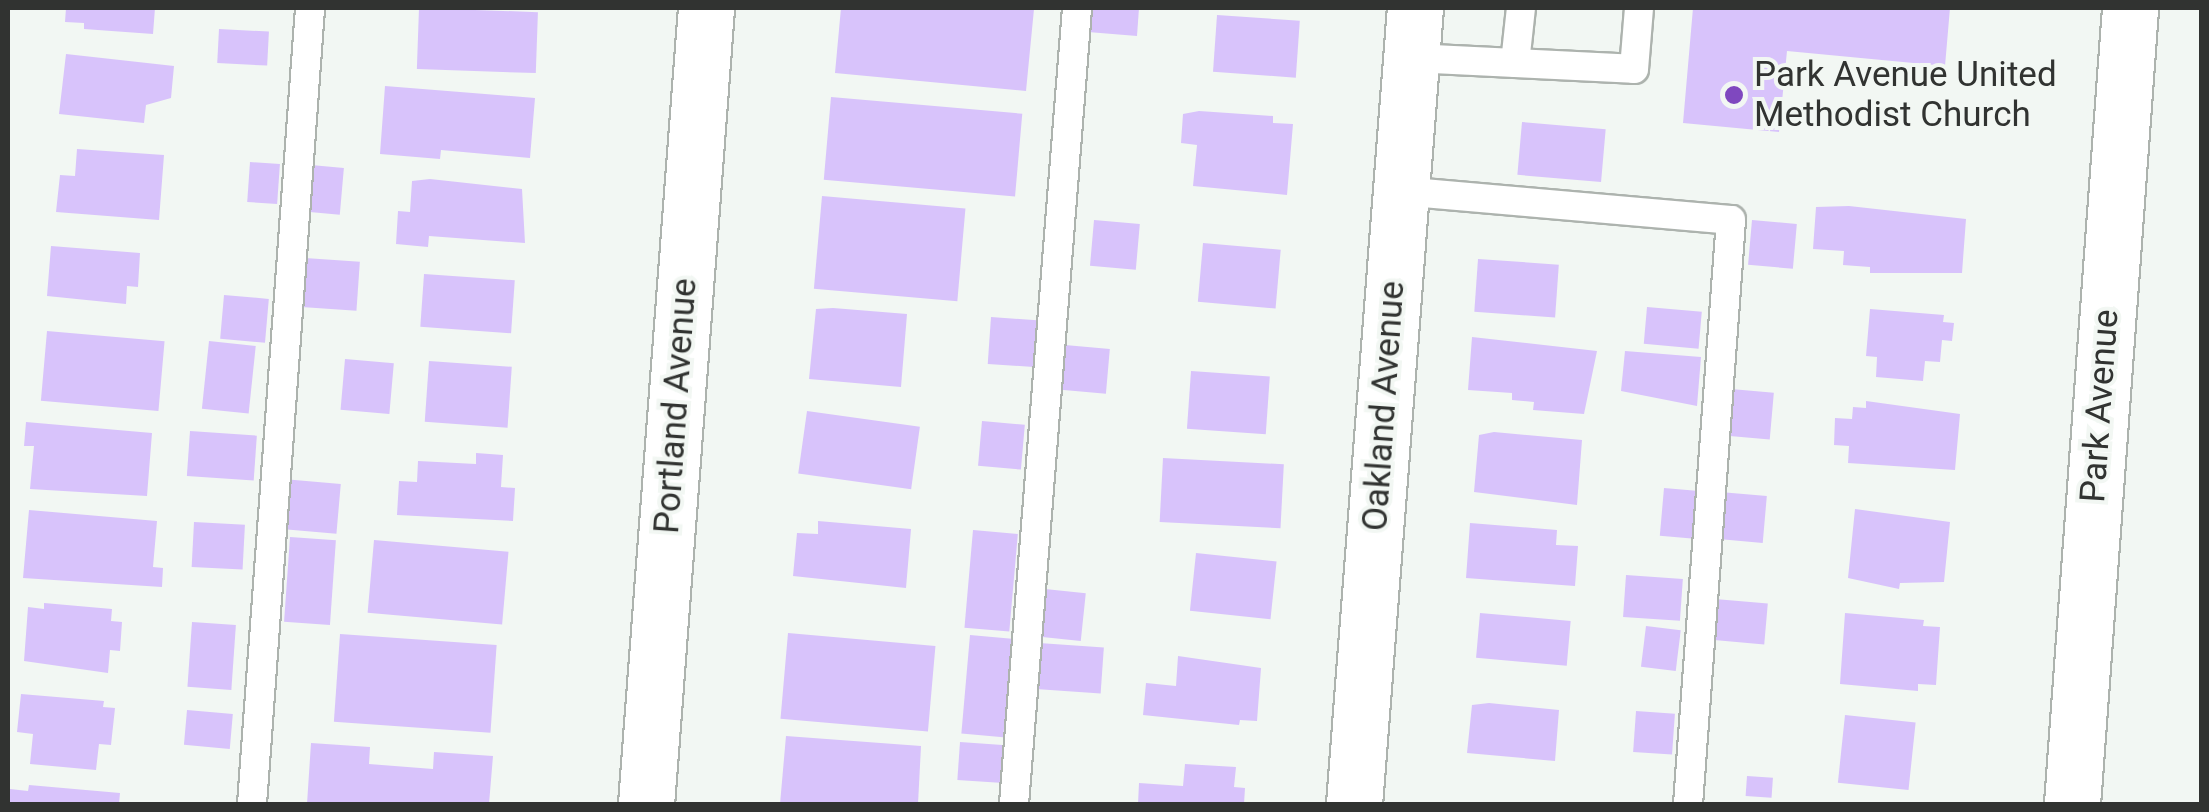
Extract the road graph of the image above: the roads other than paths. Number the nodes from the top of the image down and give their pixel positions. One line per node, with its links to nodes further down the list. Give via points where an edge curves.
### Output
1 (310, 8): 10 (lane)
2 (706, 8): 11 (street, Portland Avenue)
3 (1077, 8): 12 (lane)
4 (1521, 8): 8 (lane)
5 (1639, 8): 8 (lane, via 1634,69)
6 (2130, 8): 15 (street, Park Avenue)
7 (1413, 33): 8 (lane); 9 (street, Oakland Avenue)
8 (1515, 64)
9 (1400, 191): 13 (street, Oakland Avenue); 14 (lane, via 1730,220)
10 (252, 804)
11 (646, 804)
12 (1014, 804)
13 (1354, 804)
14 (1688, 804)
15 (2072, 804)

